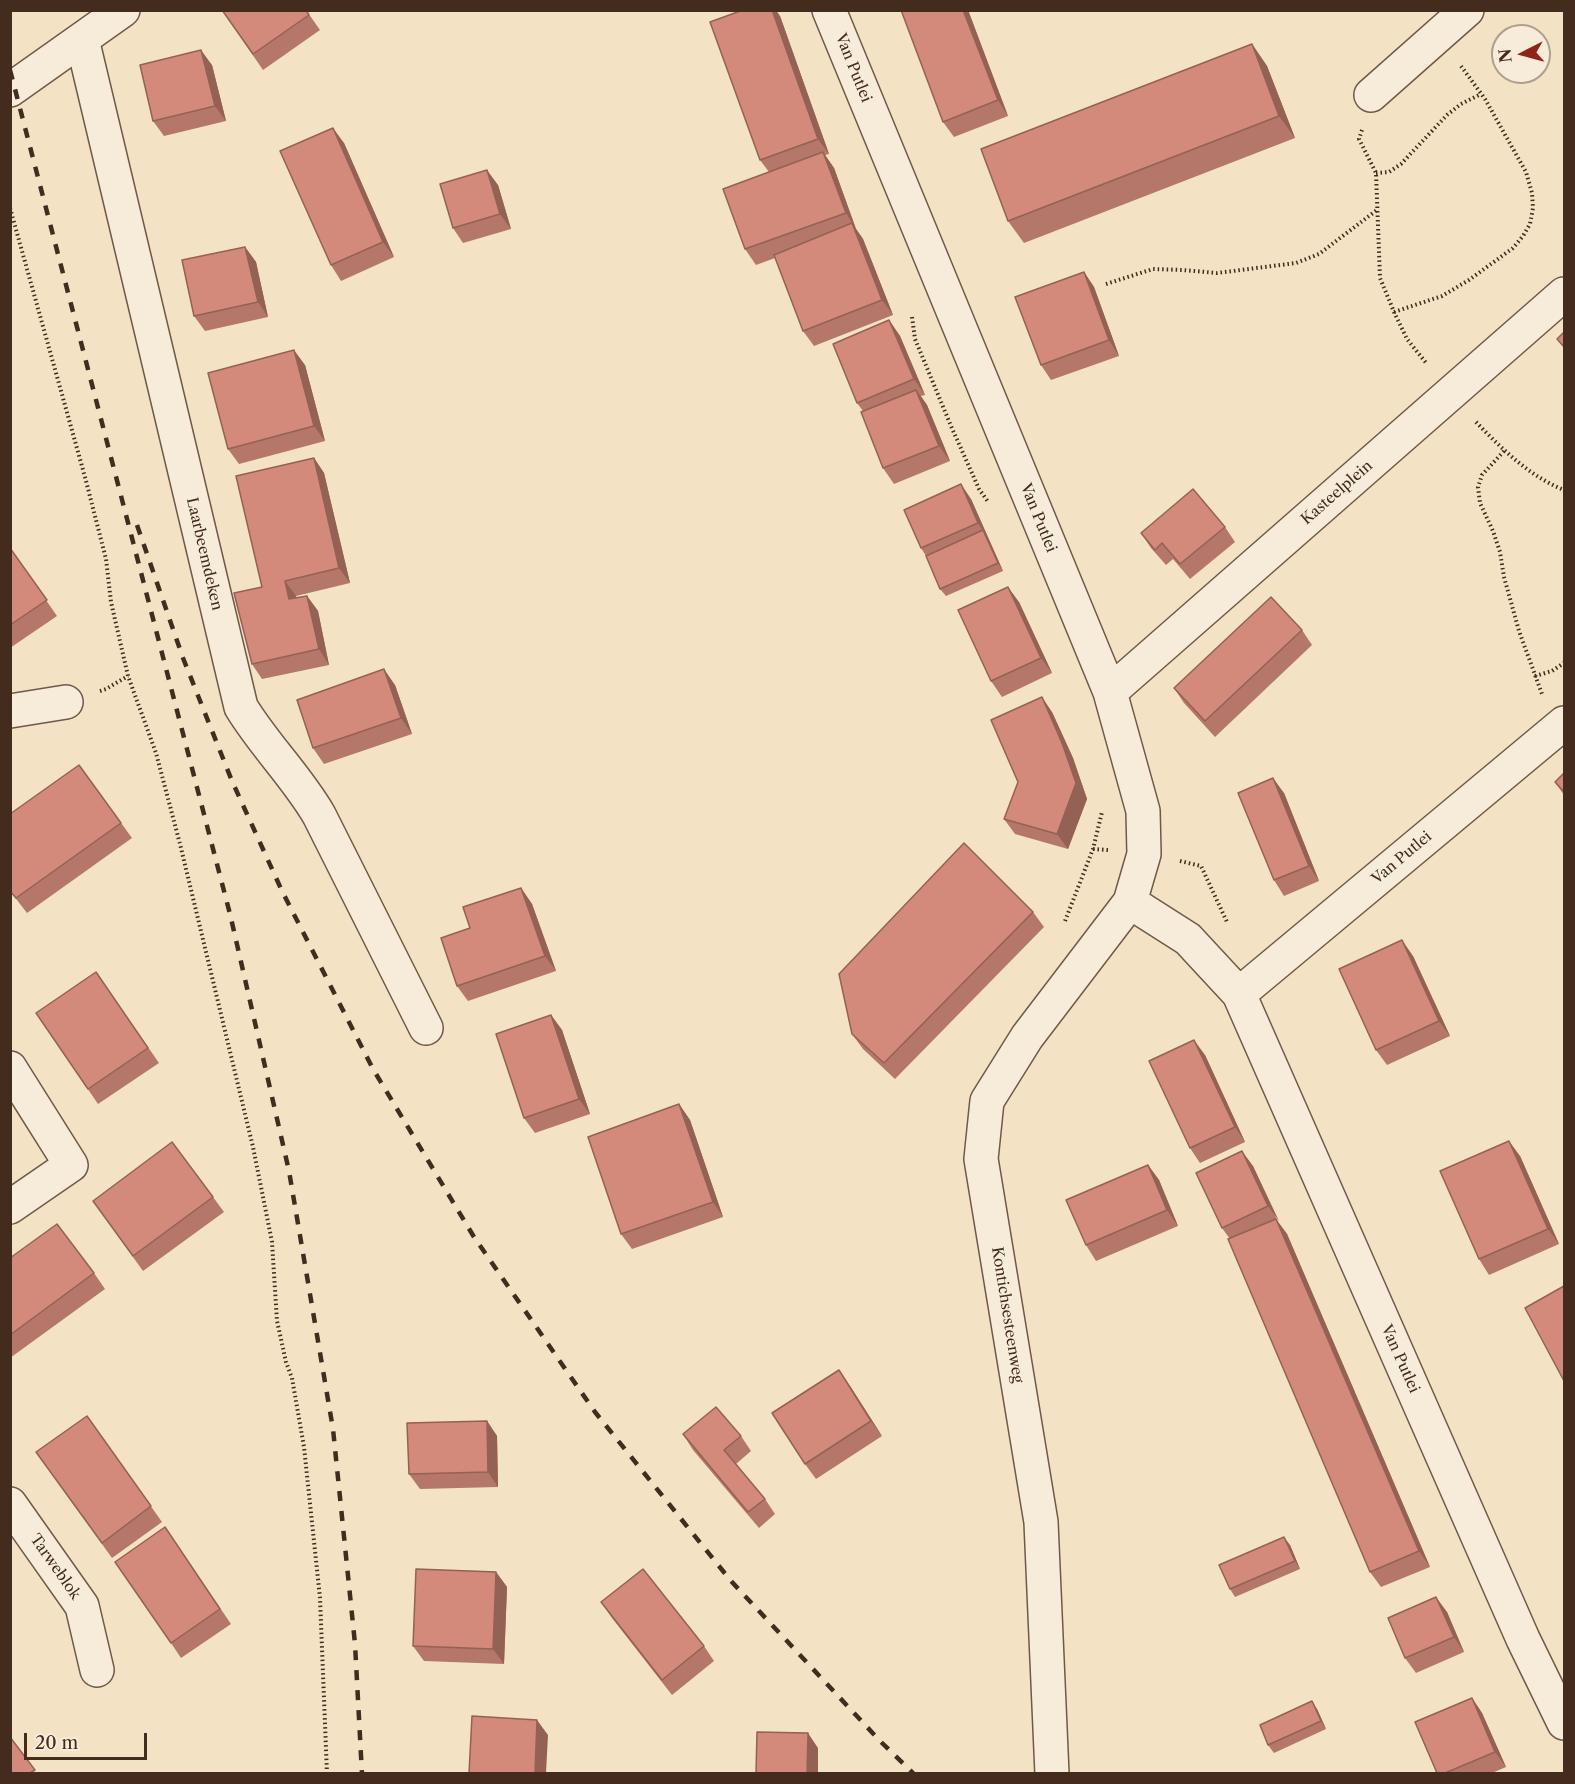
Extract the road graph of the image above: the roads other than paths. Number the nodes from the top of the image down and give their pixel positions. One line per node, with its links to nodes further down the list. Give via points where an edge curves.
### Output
1 (123, 10): 4 (street)
2 (829, 10): 8 (street, Van Putlei)
3 (1467, 10): 6 (street)
4 (82, 39): 5 (street); 14 (street, Laarbeemdeken, via 241,707 319,815)
5 (10, 90)
6 (1371, 95)
7 (1564, 294): 8 (street, Kasteelplein)
8 (1110, 692): 12 (street, Van Putlei, via 1143,811 1144,854)
9 (66, 702): 10 (street)
10 (10, 711)
11 (1563, 724): 13 (street, Van Putlei)
12 (1130, 902): 13 (street, Van Putlei, via 1188,939); 20 (street, Kontichsesteenweg, via 1027,1037 987,1101 981,1159 1041,1522)
13 (1239, 994): 19 (street, Van Putlei, via 1523,1639)
14 (426, 1028)
15 (10, 1068): 16 (street, via 71,1165)
16 (10, 1207)
17 (10, 1504): 18 (street, Tarweblok, via 82,1606)
18 (97, 1670)
19 (1564, 1723)
20 (1052, 1773)

